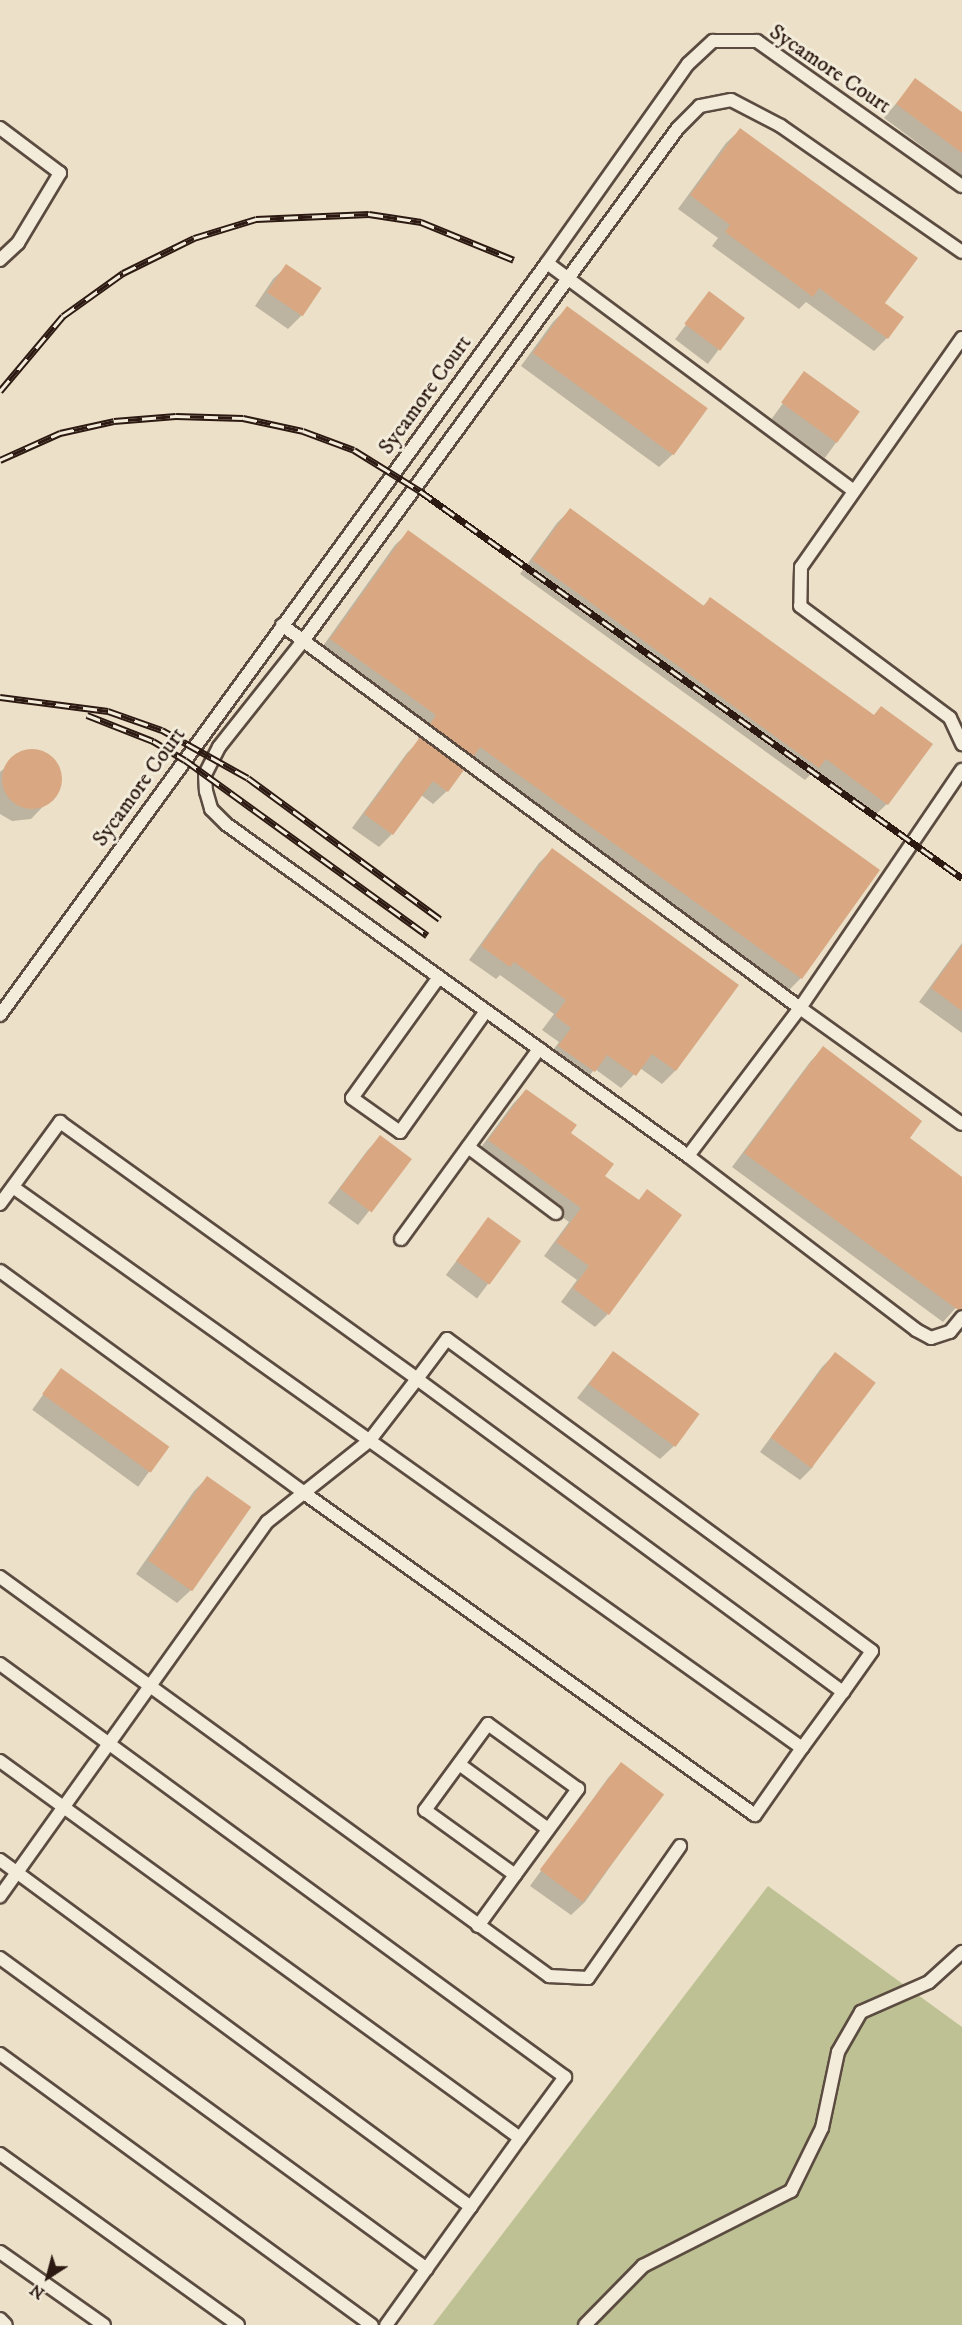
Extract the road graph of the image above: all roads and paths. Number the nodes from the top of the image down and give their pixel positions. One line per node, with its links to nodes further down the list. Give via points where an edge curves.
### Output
1 (0, 128): 4 (lane, via 60,172 18,243)
2 (962, 186): 5 (lane, Sycamore Court, via 757,41 713,41 688,64)
3 (962, 252): 6 (lane, via 781,126 731,100 700,106 678,128)
4 (0, 260)
5 (547, 263): 6 (lane); 9 (lane, Sycamore Court)
6 (567, 278): 8 (lane); 10 (lane)
7 (962, 338): 8 (lane)
8 (853, 490): 11 (lane, via 801,567 800,606 950,718)
9 (282, 625): 10 (lane); 16 (lane, Sycamore Court)
10 (303, 641): 13 (lane, via 213,757 205,774 211,809 226,824); 14 (lane)
11 (962, 744)
12 (962, 770): 14 (lane)
13 (439, 977): 15 (lane); 15 (lane, via 352,1098 371,1112 400,1132)
14 (800, 1008): 18 (lane); 20 (lane)
15 (486, 1011): 17 (lane)
16 (0, 1015)
17 (539, 1049): 19 (lane); 20 (lane)
18 (962, 1124)
19 (468, 1147): 23 (lane); 24 (lane)
20 (688, 1156): 26 (lane, via 916,1330 931,1338 950,1332)
21 (13, 1187): 22 (lane); 27 (lane, via 60,1122); 28 (lane)
22 (0, 1204)
23 (556, 1214)
24 (401, 1239)
25 (0, 1271): 29 (lane)
26 (962, 1317)
27 (417, 1379): 28 (lane); 33 (lane); 33 (lane, via 447,1339 505,1381 872,1651)
28 (369, 1442): 29 (lane); 35 (lane)
29 (304, 1493): 32 (lane, via 267,1522); 35 (lane, via 755,1815)
30 (0, 1577): 32 (lane)
31 (0, 1664): 34 (lane)
32 (151, 1687): 34 (lane); 45 (lane)
33 (843, 1692): 35 (lane)
34 (110, 1744): 38 (lane); 49 (lane, via 565,2077)
35 (802, 1748)
36 (0, 1761): 38 (lane)
37 (459, 1764): 39 (lane); 39 (lane, via 488,1724 578,1789); 43 (lane, via 425,1810)
38 (64, 1808): 42 (lane); 49 (lane)
39 (548, 1829): 43 (lane)
40 (680, 1846): 45 (lane, via 588,1978 549,1976)
41 (0, 1860): 42 (lane)
42 (18, 1873): 44 (lane); 51 (lane)
43 (515, 1875): 45 (lane)
44 (0, 1897)
45 (478, 1926)
46 (962, 1952): 60 (lane, via 929,1982 861,2012 838,2052 822,2128 791,2191 643,2266)
47 (0, 1958): 53 (lane)
48 (0, 2054): 58 (lane)
49 (520, 2138): 51 (lane)
50 (0, 2154): 57 (lane)
51 (471, 2207): 53 (lane)
52 (0, 2252): 56 (lane)
53 (427, 2269): 59 (lane)
54 (0, 2319): 55 (lane)
55 (6, 2325)
56 (104, 2325)
57 (238, 2325)
58 (372, 2325)
59 (386, 2325)
60 (585, 2325)

